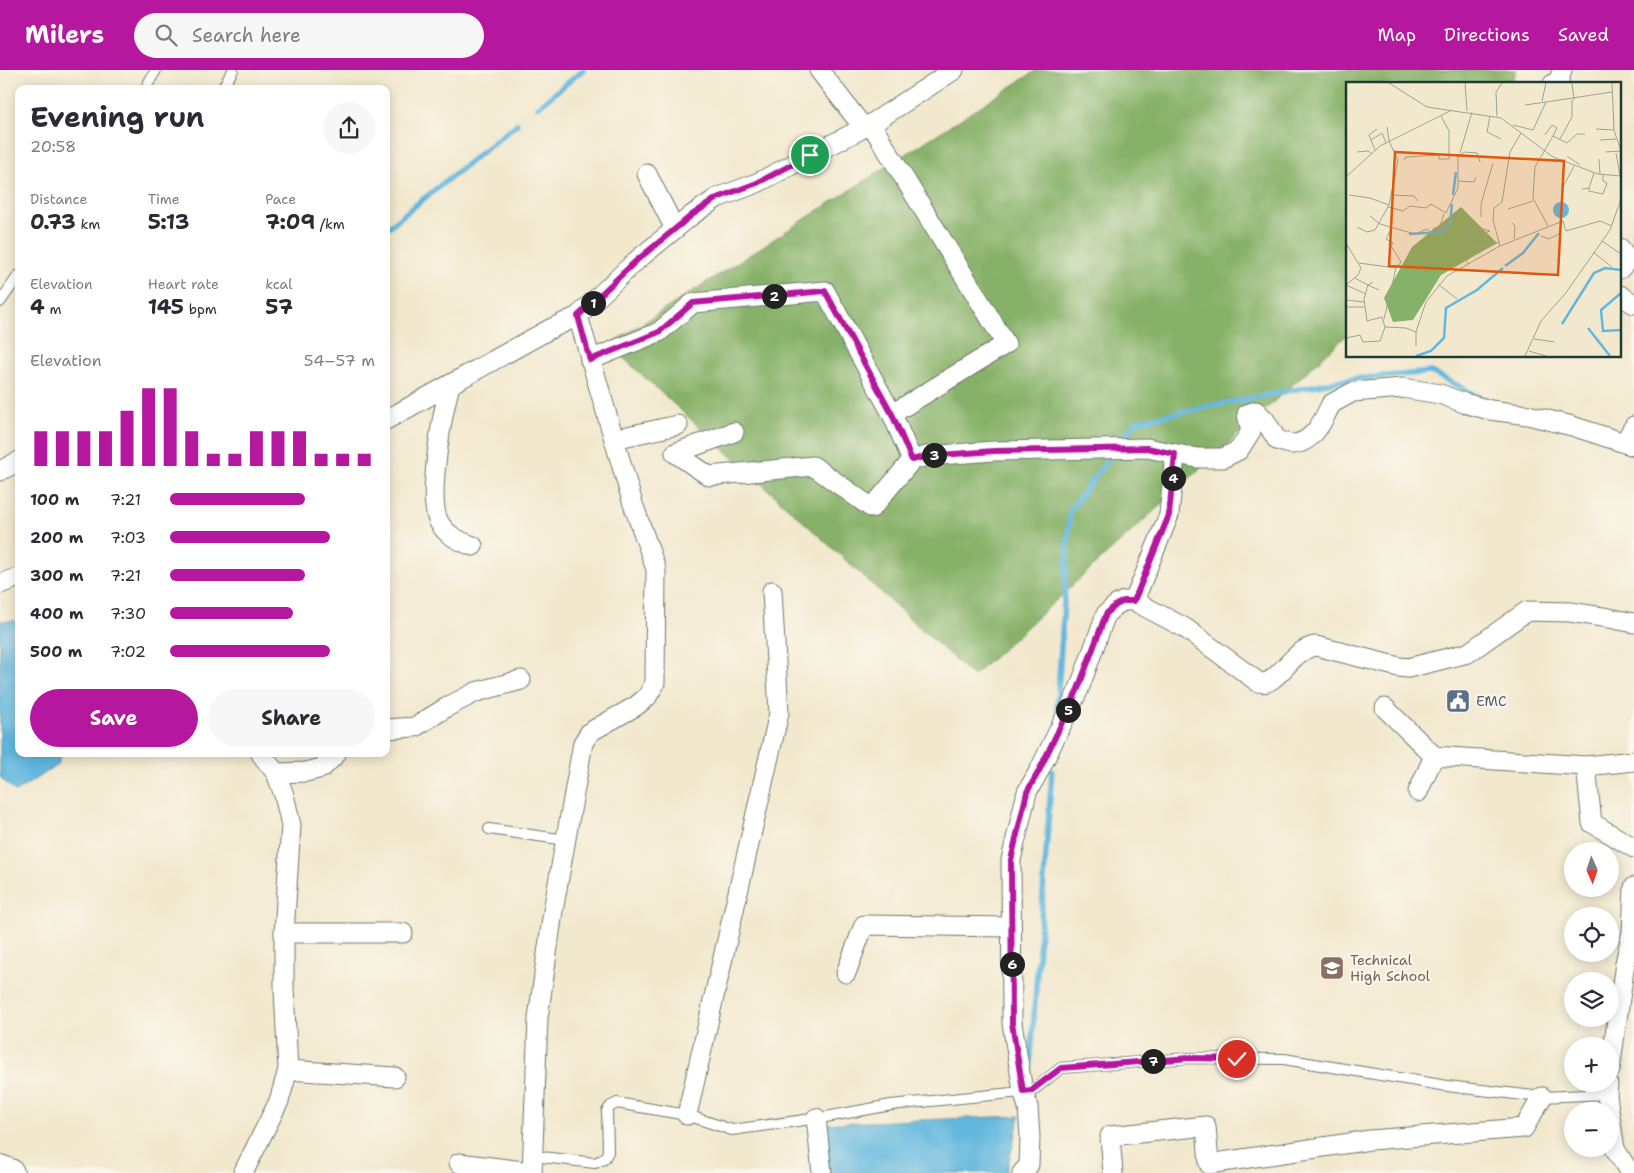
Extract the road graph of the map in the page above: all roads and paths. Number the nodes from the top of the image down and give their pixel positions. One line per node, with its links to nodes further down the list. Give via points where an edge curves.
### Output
1 (156, 70): 5 (lane)
2 (234, 70): 6 (lane)
3 (819, 70): 7 (street)
4 (954, 70): 7 (street)
5 (147, 85)
6 (225, 85)
7 (867, 126): 9 (street, via 757,183 717,198); 19 (street, via 1006,344)
8 (646, 174): 9 (street)
9 (675, 229): 16 (street)
10 (1622, 251): 11 (street, via 1627,258)
11 (1622, 267)
12 (15, 281): 14 (lane)
13 (1622, 296): 15 (street)
14 (0, 302)
15 (1634, 304)
16 (578, 316): 17 (street); 18 (street, via 550,328)
17 (590, 360): 19 (street, via 659,332 693,303 825,291); 24 (street)
18 (450, 385): 20 (street); 30 (street, via 435,472 435,500 438,520 446,531)
19 (892, 414): 27 (street)
20 (390, 418)
21 (678, 425): 24 (street)
22 (1634, 426): 25 (street)
23 (734, 432): 27 (street, via 675,454 709,476 813,466 872,508)
24 (614, 439): 47 (street, via 656,570 655,683 647,697 590,732 583,743)
25 (1629, 445): 26 (street, via 1572,426 1403,388 1354,392 1331,404 1323,421 1308,439 1292,444 1277,440 1256,411 1247,414 1251,431 1239,450 1222,458)
26 (1175, 454): 27 (street, via 1147,448 994,451); 34 (street, via 1169,515)
27 (912, 460)
28 (15, 463): 29 (street)
29 (0, 471)
30 (473, 546)
31 (15, 578): 32 (street)
32 (0, 584)
33 (772, 591): 61 (street, via 779,713)
34 (1134, 601): 35 (street, via 1185,628 1264,684 1301,651 1316,646 1408,668 1468,654 1528,611 1570,612); 50 (street, via 1124,601 1106,614 1078,689 1027,792 1011,860)
35 (1634, 623)
36 (521, 680): 38 (street, via 476,692 415,727)
37 (1385, 708): 39 (street)
38 (390, 729)
39 (1434, 756): 43 (street); 45 (street)
40 (263, 757): 44 (street)
41 (333, 757): 44 (street, via 322,768)
42 (1634, 761): 43 (street)
43 (1586, 766): 48 (street, via 1592,823)
44 (276, 773): 52 (street, via 291,825)
45 (1418, 792)
46 (489, 829): 47 (lane)
47 (566, 840): 65 (street, via 538,1018)
48 (1634, 848)
49 (1634, 887): 51 (street)
50 (1011, 927): 54 (street, via 864,925); 58 (street, via 1012,1023)
51 (1633, 931): 55 (street)
52 (284, 933): 53 (street); 56 (street)
53 (403, 933)
54 (846, 973)
55 (1615, 1037)
56 (288, 1070): 57 (street); 68 (street, via 279,1100)
57 (395, 1077)
58 (1023, 1091): 60 (lane, via 1032,1090 1061,1068 1190,1058 1284,1059 1447,1086); 62 (lane, via 891,1105); 70 (street, via 1028,1107 1030,1137 1029,1165)
59 (1608, 1096): 60 (lane)
60 (1542, 1097): 71 (street, via 1524,1128 1370,1140 1209,1164 1206,1126 1110,1136)
61 (687, 1115): 62 (lane, via 732,1130); 65 (lane, via 617,1103 607,1111 608,1152 601,1161)
62 (816, 1118): 69 (street)
63 (1619, 1155): 72 (street)
64 (459, 1163): 65 (street)
65 (532, 1167)
66 (0, 1169): 67 (main road)
67 (10, 1173)
68 (243, 1173)
69 (822, 1173)
70 (1022, 1173)
71 (1113, 1173)
72 (1630, 1173)

